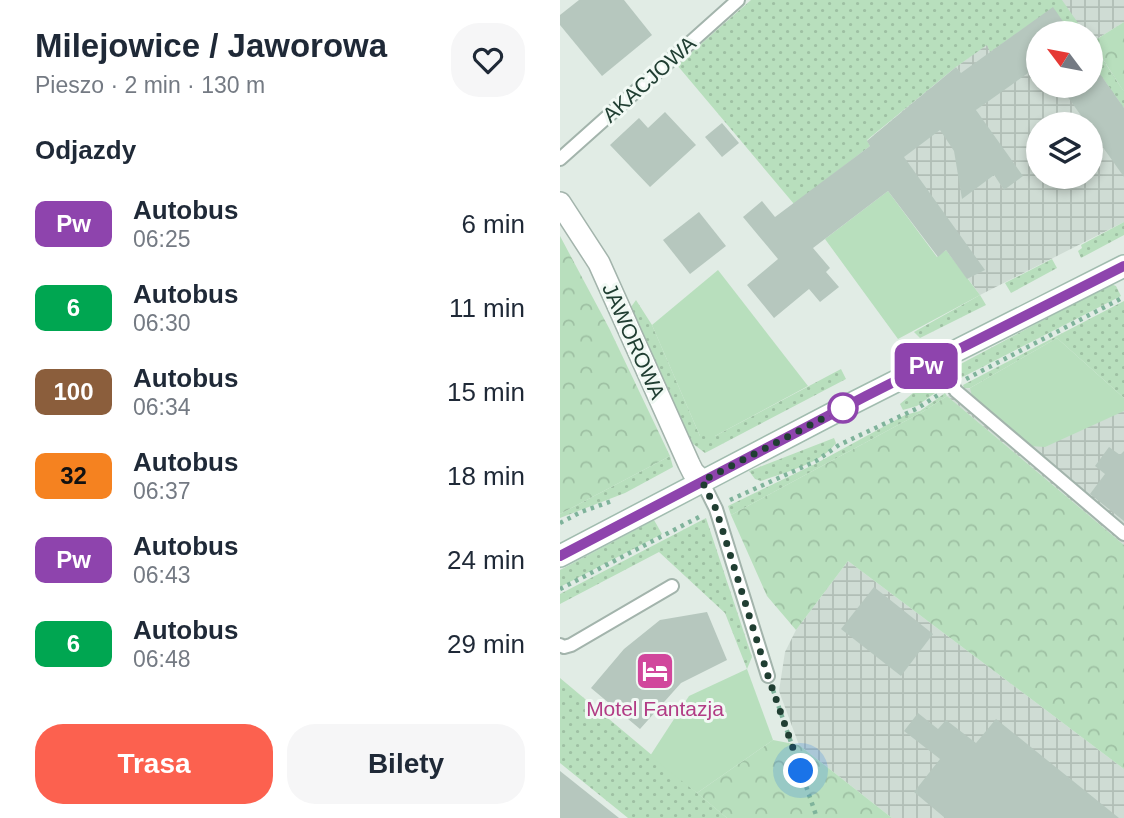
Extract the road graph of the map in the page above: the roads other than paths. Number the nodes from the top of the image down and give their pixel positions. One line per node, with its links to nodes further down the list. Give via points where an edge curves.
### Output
1 (738, 0): 2 (lane, AKACJOWA)
2 (560, 159)
3 (560, 203): 6 (main road, JAWOROWA, via 598,264 693,472)
4 (1124, 266): 5 (main road)
5 (936, 361): 6 (main road); 7 (lane, via 951,386)
6 (702, 481): 8 (main road); 11 (lane, via 716,509)
7 (1124, 534)
8 (560, 556)
9 (672, 586): 10 (lane, via 571,645)
10 (560, 645)
11 (768, 676)

